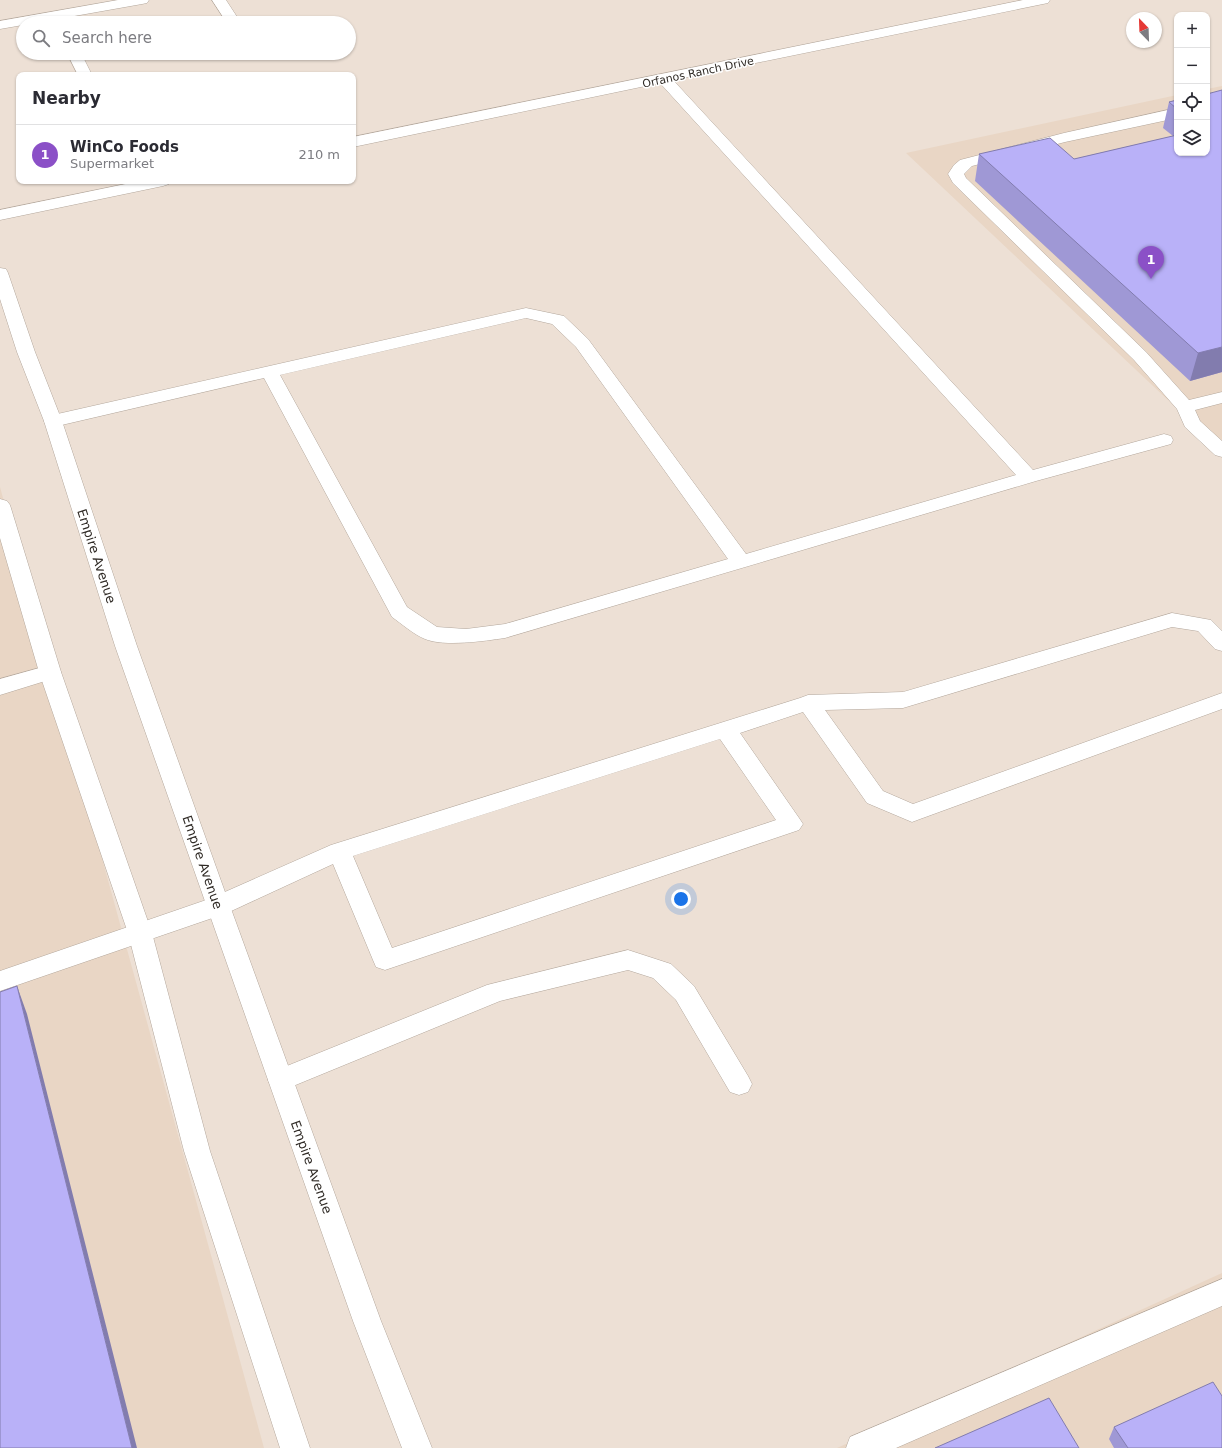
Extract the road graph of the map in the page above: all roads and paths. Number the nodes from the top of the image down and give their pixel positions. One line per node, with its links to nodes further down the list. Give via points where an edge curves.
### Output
1 (142, 0): 4 (street)
2 (219, 0): 6 (street)
3 (1043, 0): 11 (street, Orfanos Ranch Drive)
4 (56, 14): 5 (street)
5 (46, 16)
6 (229, 16)
7 (16, 22): 8 (street)
8 (0, 25)
9 (78, 60): 10 (street)
10 (84, 72)
11 (664, 79): 13 (street, Orfanos Ranch Drive); 23 (street)
12 (1174, 114): 19 (street, via 966,163 956,174 959,180 1140,356)
13 (356, 141)
14 (149, 184): 15 (street)
15 (0, 215)
16 (0, 273): 20 (street, Empire Avenue, via 26,352)
17 (270, 372): 20 (street); 25 (street, via 526,313 558,320 582,343); 25 (street, via 399,612 432,634 466,636 505,631)
18 (1222, 397): 19 (street)
19 (1185, 407): 22 (street, via 1192,423)
20 (53, 421): 33 (street, Empire Avenue, via 126,646)
21 (1164, 440): 23 (street)
22 (1222, 451)
23 (1029, 477): 25 (street)
24 (0, 505): 27 (street)
25 (741, 562)
26 (1222, 644): 30 (street, via 1204,625 1172,620 903,700)
27 (50, 672): 28 (street); 34 (street)
28 (0, 687)
29 (1222, 701): 30 (street, via 912,813 875,797)
30 (808, 703): 31 (street)
31 (726, 730): 32 (street); 32 (street, via 791,824 385,960)
32 (339, 851): 33 (street)
33 (218, 906): 34 (street); 36 (street, Empire Avenue)
34 (140, 933): 35 (street); 39 (street, via 197,1151)
35 (0, 981)
36 (281, 1080): 37 (street, via 496,992 628,960 662,971 685,993); 40 (street, Empire Avenue, via 367,1321)
37 (739, 1084)
38 (1222, 1292): 41 (street)
39 (295, 1448)
40 (417, 1448)
41 (861, 1448)

